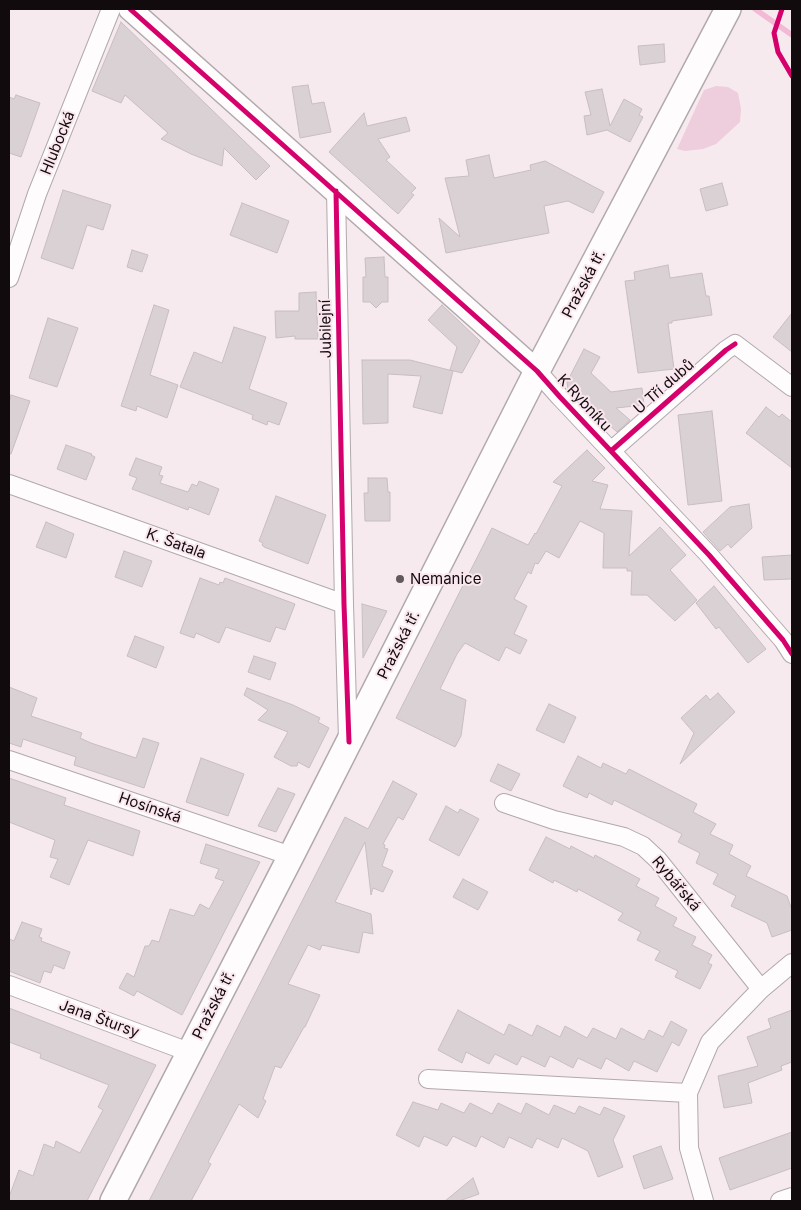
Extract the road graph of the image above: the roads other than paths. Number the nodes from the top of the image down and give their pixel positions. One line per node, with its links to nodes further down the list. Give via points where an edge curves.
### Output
1 (111, 9): 5 (street, Hlubocká, via 37,194)
2 (130, 9): 4 (street)
3 (724, 17): 6 (main road, Pražská tř.)
4 (336, 191): 6 (street, K Rybníku); 10 (street, Jubilejní)
5 (9, 278)
6 (538, 371): 8 (street, K Rybníku); 12 (main road, Pražská tř.)
7 (792, 387): 8 (street, U Tří dubů, via 735,344)
8 (611, 451): 11 (street, K Rybníku, via 709,555)
9 (9, 484): 10 (street, K. Šatala)
10 (344, 604): 12 (street, Jubilejní)
11 (792, 654)
12 (349, 742): 15 (main road, Pražská tř.)
13 (9, 760): 15 (street, Hosínská)
14 (504, 803): 18 (street, Rybářská, via 554,820 624,837 643,846 658,860)
15 (291, 856): 19 (main road, Pražská tř.)
16 (792, 963): 18 (street)
17 (9, 985): 19 (street, Jana Štursy)
18 (761, 989): 21 (street, via 710,1042)
19 (189, 1052): 23 (main road, Pražská tř.)
20 (428, 1079): 21 (street)
21 (688, 1093): 24 (street, via 689,1148)
22 (792, 1197): 25 (street)
23 (113, 1201)
24 (704, 1201)
25 (780, 1201)

